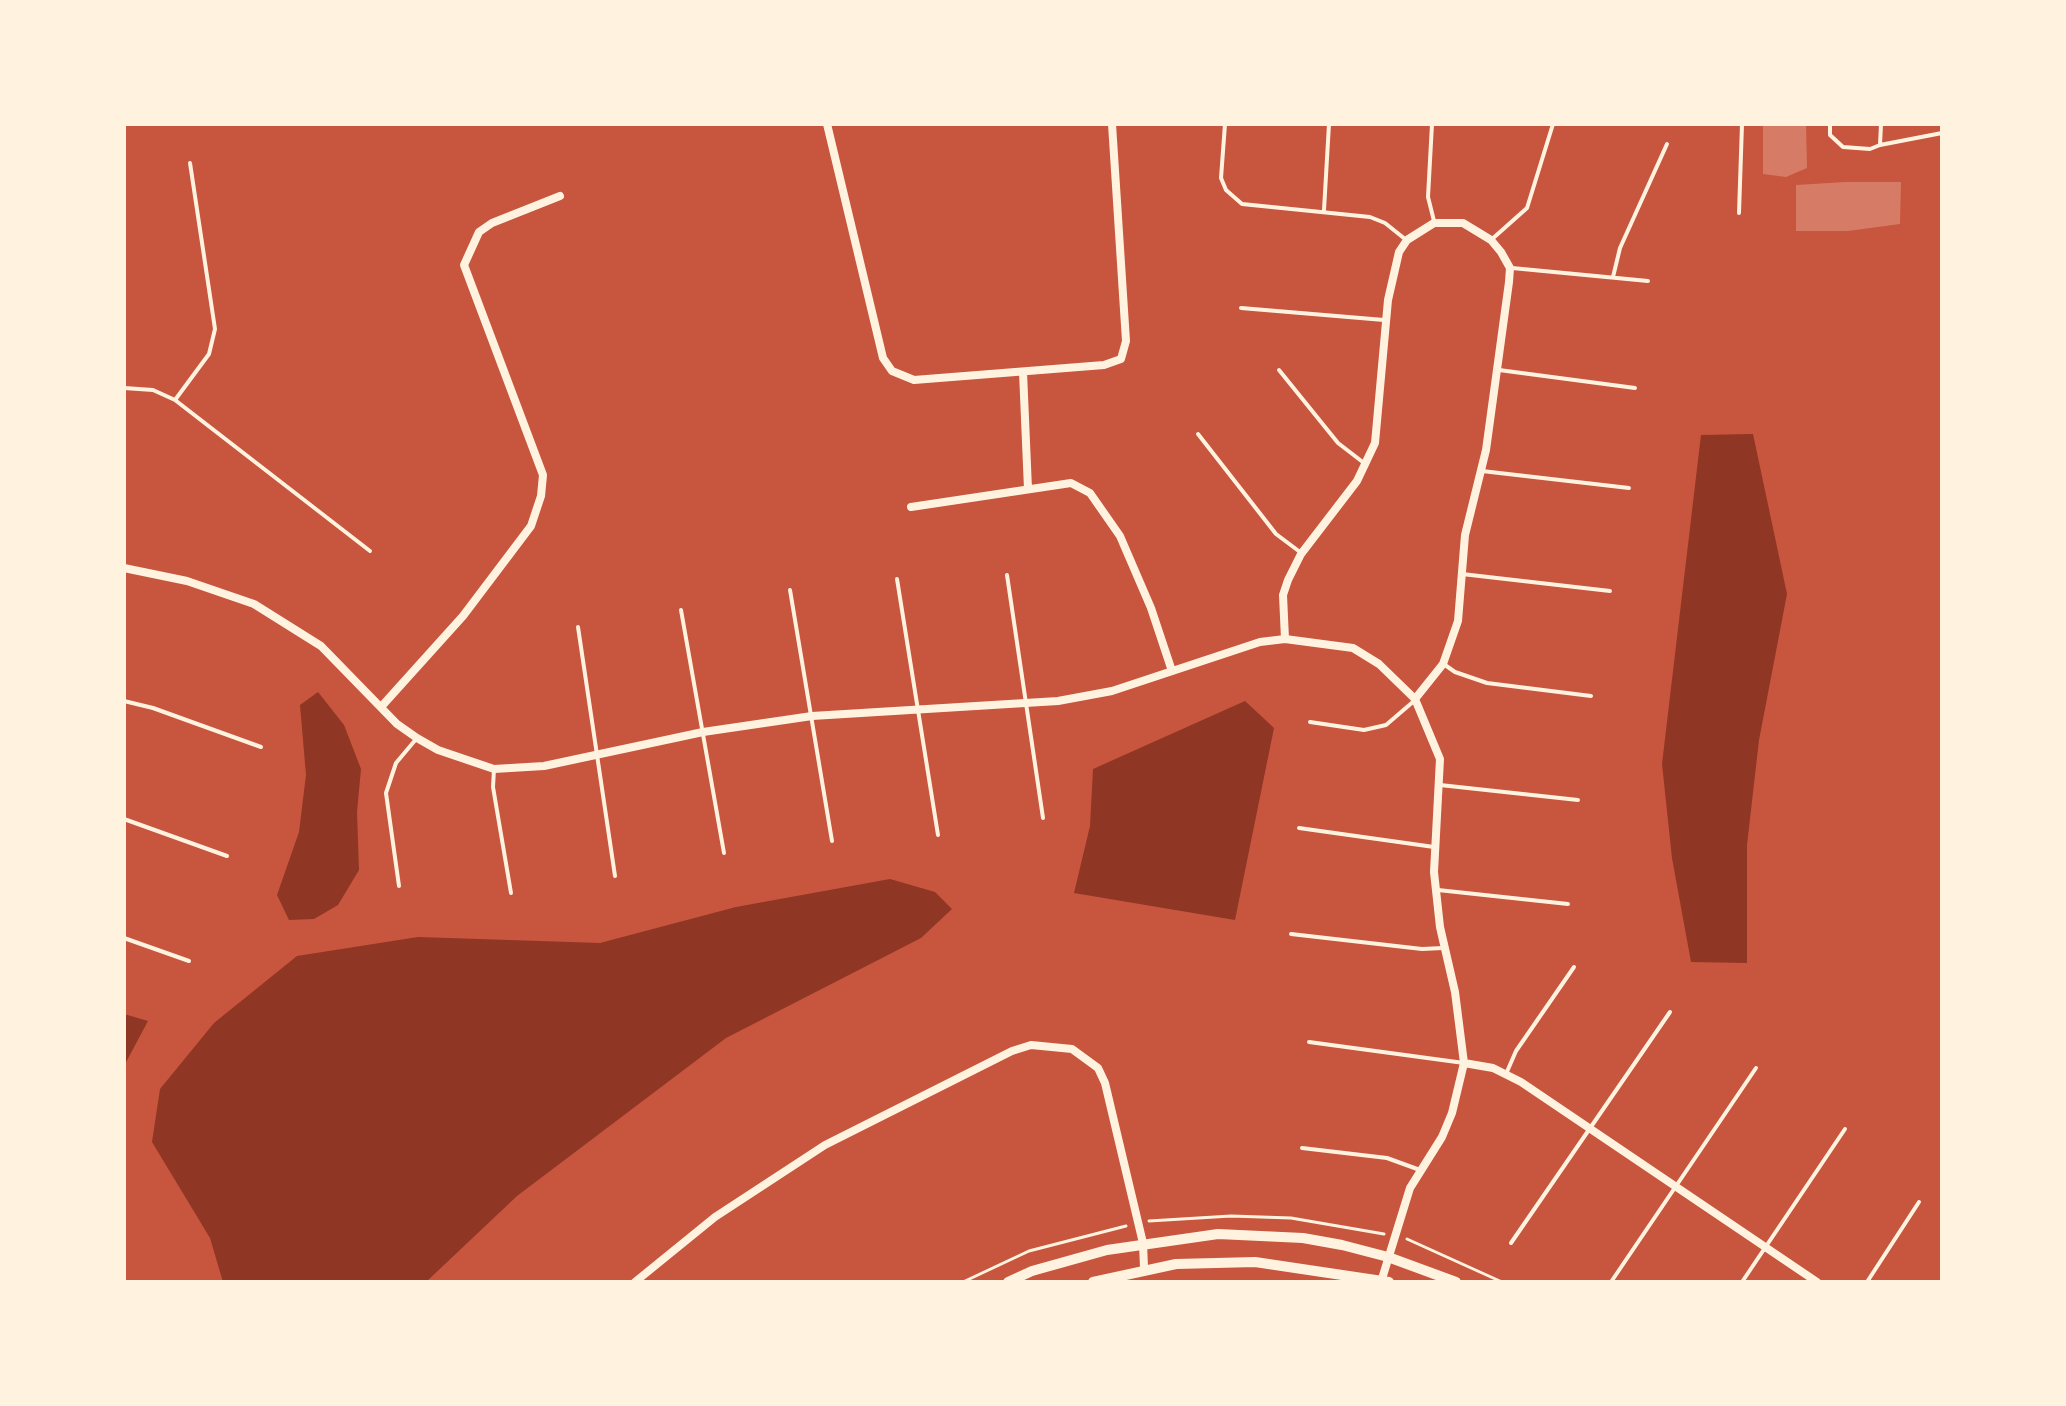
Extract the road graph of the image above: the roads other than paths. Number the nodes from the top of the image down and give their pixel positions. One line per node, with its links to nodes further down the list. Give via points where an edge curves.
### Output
1 (827, 124): 27 (street, via 883,358 892,371 914,380)
2 (1112, 124): 27 (street, via 1126,341 1121,359)
3 (1225, 124): 15 (lane, via 1221,178 1236,200 1252,206)
4 (1329, 124): 15 (lane)
5 (1432, 124): 17 (lane, via 1428,197)
6 (1553, 124): 19 (lane, via 1527,208)
7 (1742, 124): 16 (lane)
8 (1830, 124): 12 (lane, via 1830,135 1843,147)
9 (1881, 124): 12 (lane)
10 (1942, 133): 12 (lane)
11 (1667, 144): 21 (lane, via 1620,248)
12 (1880, 145)
13 (190, 163): 30 (lane, via 215,329 209,354)
14 (560, 196): 54 (street, via 479,232 464,265 543,475 531,526 463,616)
15 (1324, 210): 18 (lane, via 1370,217)
16 (1739, 213)
17 (1434, 223): 18 (street); 19 (street, via 1463,223)
18 (1407, 240): 24 (street, via 1395,265)
19 (1491, 240): 20 (street)
20 (1510, 268): 21 (lane); 26 (street)
21 (1613, 277): 22 (lane)
22 (1648, 281)
23 (1241, 308): 24 (lane)
24 (1387, 321): 32 (street, via 1375,443)
25 (1279, 370): 32 (lane, via 1338,443)
26 (1496, 370): 29 (lane); 33 (street)
27 (1023, 372): 35 (street)
28 (124, 388): 30 (lane, via 153,390)
29 (1635, 388)
30 (175, 400): 37 (lane)
31 (1198, 434): 38 (lane, via 1276,534)
32 (1366, 464): 38 (street)
33 (1482, 471): 34 (lane); 40 (street, via 1465,535)
34 (1629, 488)
35 (1028, 489): 36 (street); 49 (street, via 1071,483 1090,493 1125,547)
36 (911, 507)
37 (370, 551)
38 (1301, 554): 47 (street, via 1283,595)
39 (124, 568): 54 (street, via 187,581 254,604 321,646)
40 (1462, 574): 44 (lane); 48 (street, via 1458,621)
41 (1007, 575): 53 (lane)
42 (897, 579): 55 (lane)
43 (790, 590): 56 (lane)
44 (1610, 591)
45 (681, 610): 58 (lane)
46 (578, 627): 61 (lane)
47 (1285, 639): 49 (street); 51 (street, via 1353,648 1379,664)
48 (1443, 664): 50 (lane, via 1487,683); 51 (street)
49 (1172, 671): 53 (street, via 1112,691)
50 (1591, 696)
51 (1415, 699): 57 (lane, via 1396,719 1364,730); 63 (street, via 1433,733)
52 (124, 701): 60 (lane)
53 (1026, 703): 55 (street); 65 (lane)
54 (381, 707): 59 (street)
55 (918, 709): 56 (street); 68 (lane)
56 (812, 716): 58 (street); 69 (lane)
57 (1310, 722)
58 (703, 732): 61 (street); 71 (lane)
59 (417, 738): 62 (street); 74 (lane, via 396,763 386,793)
60 (261, 747)
61 (596, 754): 62 (street, via 544,766); 73 (lane)
62 (494, 769): 76 (lane)
63 (1440, 785): 64 (lane); 70 (street)
64 (1578, 800)
65 (1043, 818)
66 (124, 819): 72 (lane)
67 (1299, 828): 70 (lane)
68 (938, 835)
69 (832, 841)
70 (1434, 847): 75 (street)
71 (724, 853)
72 (227, 856)
73 (615, 876)
74 (399, 886)
75 (1436, 890): 77 (lane); 80 (street)
76 (511, 893)
77 (1568, 904)
78 (1291, 934): 80 (lane)
79 (124, 938): 81 (lane)
80 (1443, 948): 85 (street)
81 (189, 961)
82 (1574, 967): 87 (lane)
83 (1670, 1012): 88 (lane)
84 (1309, 1042): 85 (lane)
85 (1464, 1063): 87 (street); 91 (street, via 1442,1137)
86 (1756, 1068): 92 (lane)
87 (1506, 1074): 88 (street)
88 (1588, 1127): 92 (street); 95 (lane)
89 (1845, 1129): 96 (lane)
90 (1302, 1148): 91 (lane, via 1387,1158)
91 (1420, 1170): 97 (street)
92 (1675, 1186): 96 (street); 104 (lane)
93 (1919, 1202): 107 (lane)
94 (1143, 1243): 97 (street, via 1218,1234 1303,1238); 98 (street); 100 (street, via 1098,1068 1072,1049 1031,1045 825,1145 715,1217); 101 (street)
95 (1511, 1243)
96 (1765, 1248): 105 (lane); 106 (street)
97 (1388, 1257): 99 (street); 103 (street)
98 (1144, 1268): 99 (street, via 1255,1262); 102 (street)
99 (1383, 1281)
100 (635, 1282)
101 (1008, 1282)
102 (1093, 1282)
103 (1456, 1282)
104 (1611, 1282)
105 (1742, 1282)
106 (1817, 1282)
107 (1867, 1282)

